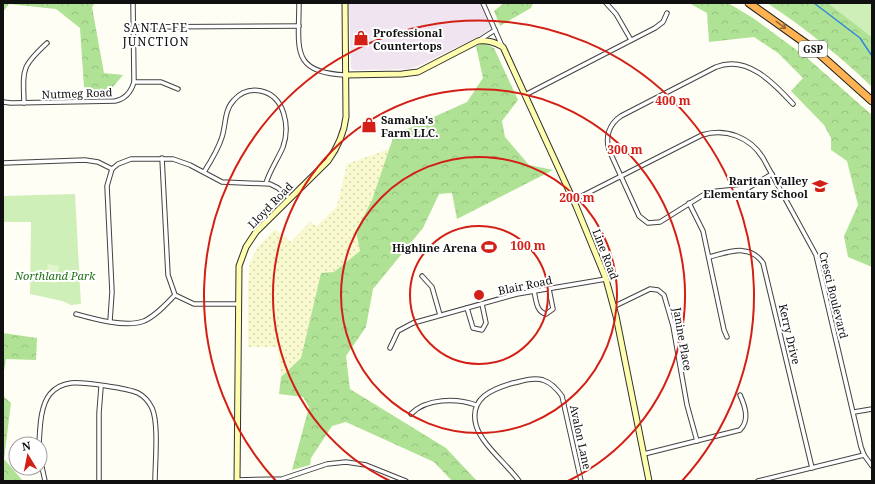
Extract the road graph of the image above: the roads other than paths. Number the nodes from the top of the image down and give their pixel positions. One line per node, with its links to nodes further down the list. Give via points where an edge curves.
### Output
1 (133, 3): 9 (street)
2 (299, 3): 8 (street)
3 (345, 3): 15 (street, Lloyd Road)
4 (483, 3): 10 (street, Line Road)
5 (606, 3): 11 (street, via 616,14)
6 (749, 3): 19 (highway, GSP, one-way to 19, via 815,50)
7 (667, 13): 11 (street, via 659,25)
8 (299, 26): 9 (street); 15 (street, via 300,52 308,64 322,73)
9 (134, 27): 16 (street)
10 (495, 30): 12 (street); 14 (street, Line Road)
11 (631, 40): 18 (street)
12 (478, 41): 14 (street, via 494,42); 15 (street, via 418,72)
13 (47, 43): 21 (street, via 29,60 24,69)
14 (503, 47): 18 (street, Line Road)
15 (346, 75): 30 (street, Lloyd Road, via 346,117 340,142 328,161)
16 (134, 82): 17 (street, via 161,82); 21 (street, Nutmeg Road, via 130,93 118,100)
17 (178, 89)
18 (525, 95): 31 (street, Line Road)
19 (872, 101)
20 (3, 102): 21 (street, Nutmeg Road)
21 (24, 103)
22 (792, 104): 28 (street, via 772,84 748,66 731,63 716,67 614,122 609,131 608,143)
23 (162, 158): 25 (street, via 126,160); 26 (street, via 183,162); 38 (street, via 168,275)
24 (3, 162): 25 (street, via 85,160)
25 (112, 168): 45 (street, via 107,186 112,292)
26 (204, 172): 29 (street, via 227,184); 29 (street, via 220,144 231,103 242,94 259,91 277,100 285,118 283,145)
27 (772, 174): 28 (street, Cresci Boulevard, via 761,154 751,144 735,135 717,132 695,137); 32 (street, via 752,186 713,191); 52 (street, Cresci Boulevard, via 816,256)
28 (621, 176): 31 (street, Cresci Boulevard); 32 (street, via 639,216 648,223 660,222)
29 (266, 183): 30 (street, via 278,188)
30 (289, 198): 39 (street, Lloyd Road, via 256,232 246,247 239,266)
31 (574, 200): 35 (street, Line Road)
32 (689, 203): 33 (street, via 700,222)
33 (709, 257): 46 (street); 59 (street, Kerry Drive, via 744,250 754,254 763,263)
34 (422, 276): 44 (street, via 432,287)
35 (606, 279): 36 (street, Blair Road); 41 (street, Line Road)
36 (549, 289): 37 (street, Blair Road); 37 (street, via 553,309 546,314 540,312)
37 (534, 291): 40 (street, Blair Road)
38 (175, 295): 39 (street, via 194,304); 45 (street, via 153,315 142,321 130,324)
39 (238, 304): 63 (street, Lloyd Road)
40 (482, 304): 42 (street, Blair Road); 42 (street, via 486,323 482,330 473,328)
41 (613, 307): 55 (street, Janine Place, via 650,289 658,290 664,295 673,326 682,384); 56 (street, Line Road)
42 (468, 308): 44 (street, Blair Road)
43 (76, 314): 45 (street)
44 (440, 315): 47 (street, Blair Road, via 402,329 394,336)
45 (110, 321)
46 (727, 337)
47 (390, 348)
48 (101, 387): 54 (street, via 72,383 55,390 44,404); 61 (street, via 98,413); 62 (street, via 137,393 150,405 155,420)
49 (740, 395): 55 (street, via 745,408 746,420 743,427 737,432)
50 (476, 405): 53 (street, via 463,400 449,400 421,406); 65 (street, via 477,430); 66 (street, Avalon Lane, via 496,388 532,379 552,384 564,400)
51 (872, 409): 52 (street)
52 (854, 412): 57 (street, Cresci Boulevard)
53 (410, 414)
54 (40, 436)
55 (697, 441): 56 (street)
56 (644, 454): 67 (street, Line Road)
57 (864, 455): 58 (street, Cresci Boulevard); 59 (street)
58 (872, 466)
59 (812, 468): 68 (street)
60 (291, 479): 63 (street); 64 (street, via 327,464 346,462 366,465)
61 (99, 481)
62 (155, 481)
63 (237, 481)
64 (406, 481)
65 (518, 481)
66 (581, 481)
67 (649, 481)
68 (758, 481)

